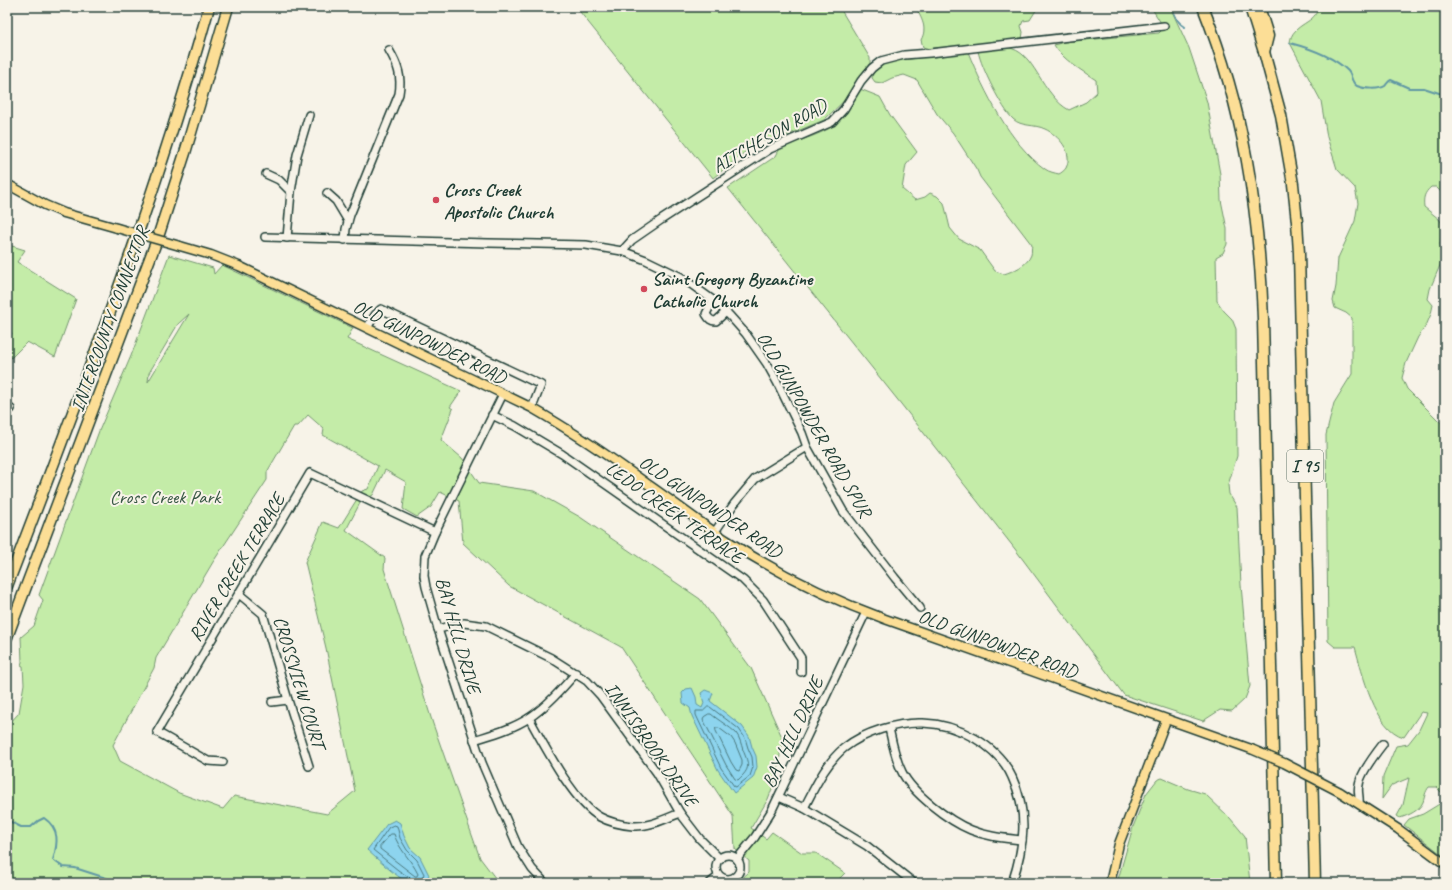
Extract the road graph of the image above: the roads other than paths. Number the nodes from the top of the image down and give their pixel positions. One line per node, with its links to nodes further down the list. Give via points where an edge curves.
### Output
1 (209, 7): 30 (highway, INTERCOUNTY CONNECTOR, via 137,238)
2 (228, 7): 35 (highway, INTERCOUNTY CONNECTOR, via 188,146 158,237)
3 (1199, 7): 10 (highway)
4 (1203, 7): 10 (highway, I 95)
5 (1250, 7): 9 (highway, I 95)
6 (1259, 7): 9 (highway, via 1268,36)
7 (1164, 26): 20 (street, AITCHESON ROAD, via 904,55 881,61 872,68 832,122 770,149 632,240)
8 (389, 50): 16 (street, via 400,75 399,94)
9 (1264, 52): 62 (highway, I 95, via 1281,115 1287,149 1299,253)
10 (1220, 54): 61 (highway, I 95, via 1246,153 1260,255)
11 (309, 115): 14 (street)
12 (266, 174): 14 (street, via 280,180)
13 (7, 184): 23 (main road, OLD GUNPOWDER ROAD, bridge, via 64,213 211,255 239,266)
14 (291, 192): 18 (street)
15 (327, 193): 16 (street, via 336,201)
16 (348, 221): 19 (street)
17 (265, 237): 18 (street, OLD GUNPOWDER ROAD SPUR)
18 (287, 238): 19 (street, OLD GUNPOWDER ROAD SPUR)
19 (345, 240): 20 (street, OLD GUNPOWDER ROAD SPUR, via 586,244)
20 (622, 251): 21 (street, OLD GUNPOWDER ROAD SPUR, via 681,277)
21 (713, 300): 22 (street, OLD GUNPOWDER ROAD SPUR); 22 (street, via 706,314 708,318 716,321)
22 (726, 312): 27 (street, OLD GUNPOWDER ROAD SPUR, via 746,334 766,364 802,433)
23 (367, 328): 24 (main road, OLD GUNPOWDER ROAD); 25 (street, via 381,310 541,385)
24 (503, 394): 25 (main road, OLD GUNPOWDER ROAD); 26 (street, BAY HILL DRIVE)
25 (532, 408): 29 (main road, OLD GUNPOWDER ROAD, via 600,450)
26 (492, 415): 28 (street, BAY HILL DRIVE); 36 (street, LEDO CREEK TERRACE, via 562,454 743,580 763,600 801,658)
27 (806, 447): 29 (street, via 755,479); 32 (street, OLD GUNPOWDER ROAD SPUR, via 843,511)
28 (435, 532): 31 (street, RIVER CREEK TERRACE, via 310,473); 34 (street, BAY HILL DRIVE, via 426,556 424,576)
29 (714, 532): 33 (main road, OLD GUNPOWDER ROAD, via 788,576)
30 (7, 586)
31 (239, 594): 38 (street, CROSSVIEW COURT, via 263,614); 45 (street, RIVER CREEK TERRACE, via 157,732 208,761)
32 (920, 608)
33 (866, 612): 41 (main road, OLD GUNPOWDER ROAD); 47 (street, BAY HILL DRIVE)
34 (438, 629): 37 (street, INNISBROOK DRIVE, via 464,623 486,626); 43 (street, BAY HILL DRIVE)
35 (7, 637)
36 (801, 672)
37 (576, 673): 40 (street, via 552,699); 50 (street, INNISBROOK DRIVE, via 600,695 657,773)
38 (288, 700): 39 (street); 46 (street, CROSSVIEW COURT)
39 (272, 702)
40 (529, 718): 43 (street, via 504,731); 50 (street, via 561,773 586,807 600,818 634,826 652,824)
41 (1166, 720): 48 (main road, OLD GUNPOWDER ROAD, bridge, via 1284,764); 60 (main road, via 1119,844)
42 (889, 728): 49 (street, via 866,735 834,757 818,780); 51 (street, via 902,772 922,797 970,830 994,837); 51 (street, via 912,723 934,724 966,734 992,751 1012,775 1016,786 1024,825)
43 (474, 740): 56 (street, BAY HILL DRIVE, via 489,782 518,846 532,869)
44 (1383, 744): 48 (street, via 1359,784)
45 (223, 762)
46 (310, 766)
47 (779, 797): 49 (street); 53 (street, BAY HILL DRIVE, via 763,825)
48 (1359, 804): 54 (main road, OLD GUNPOWDER ROAD)
49 (804, 808): 58 (street, via 867,846)
50 (680, 812): 52 (street, INNISBROOK DRIVE, via 700,839)
51 (1022, 840): 59 (street, via 1020,858)
52 (720, 859): 53 (street, via 730,855); 55 (street, via 716,865)
53 (737, 859): 55 (street, via 740,869 737,876 730,879)
54 (1445, 864)
55 (719, 876): 57 (street)
56 (545, 883)
57 (710, 883)
58 (914, 883)
59 (1012, 883)
60 (1110, 883)
61 (1276, 883)
62 (1315, 883)

